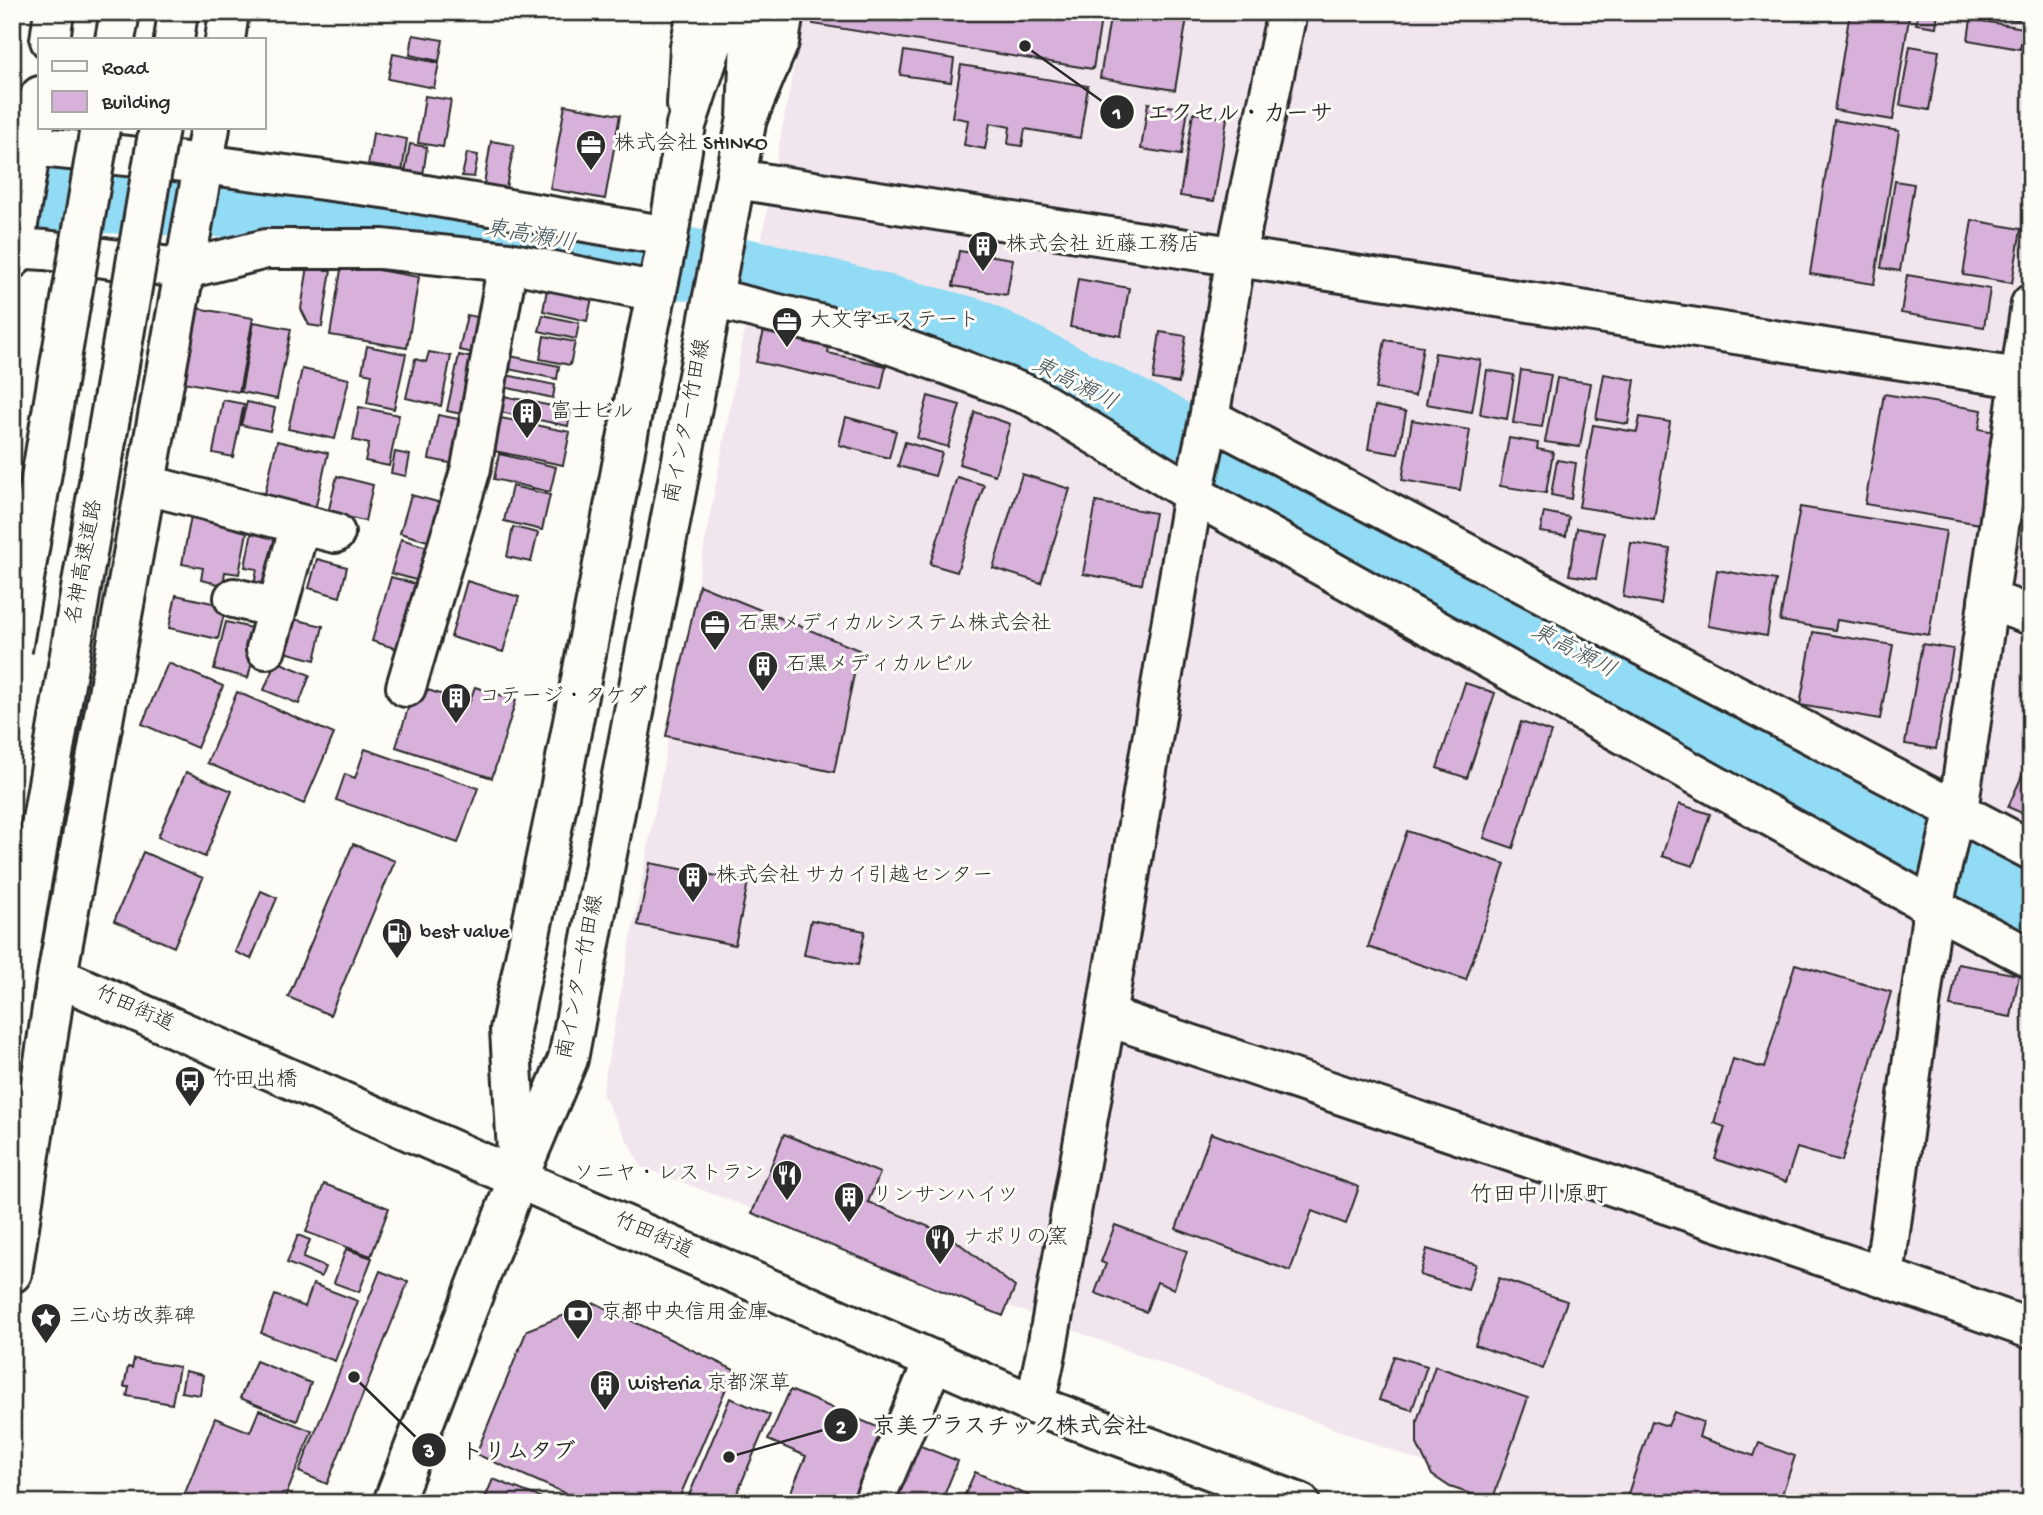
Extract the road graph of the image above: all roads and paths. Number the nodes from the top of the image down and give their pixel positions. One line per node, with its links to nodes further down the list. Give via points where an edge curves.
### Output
1 (54, 12): 10 (main road)
2 (120, 12): 11 (main road)
3 (178, 12): 12 (main road)
4 (229, 12): 13 (main road)
5 (696, 12): 16 (main road)
6 (723, 12): 16 (main road)
7 (751, 12): 14 (main road, 南インター竹田線)
8 (784, 12): 14 (main road, via 779,42)
9 (1287, 12): 24 (main road)
10 (50, 38)
11 (115, 38)
12 (174, 38)
13 (225, 38)
14 (747, 118): 21 (main road, 南インター竹田線)
15 (30, 122): 22 (main road)
16 (686, 125): 26 (main road)
17 (69, 130): 20 (main road)
18 (100, 130): 38 (main road, bridge)
19 (159, 130): 46 (main road, 名神高速道路, bridge)
20 (205, 158): 23 (main road); 26 (main road, via 390,189)
21 (736, 179): 24 (main road); 27 (main road, 南インター竹田線)
22 (13, 252): 23 (main road)
23 (189, 253): 25 (main road, via 381,249); 31 (main road)
24 (1236, 256): 29 (main road); 30 (main road)
25 (508, 262): 26 (main road); 39 (main road, via 471,468)
26 (663, 262): 48 (main road, via 510,1030)
27 (713, 295): 32 (main road, via 864,335 1033,397); 48 (main road, 南インター竹田線, via 568,1059)
28 (2031, 304): 29 (main road)
29 (2025, 379): 34 (main road)
30 (1208, 421): 32 (main road); 40 (main road)
31 (147, 485): 35 (main road, via 318,529); 45 (main road)
32 (1194, 487): 42 (main road); 47 (main road)
33 (234, 598): 35 (main road)
34 (1988, 600): 36 (main road); 40 (main road)
35 (276, 608): 37 (main road)
36 (2031, 615)
37 (266, 649)
38 (12, 650)
39 (406, 687)
40 (1955, 816): 41 (main road); 42 (main road)
41 (2031, 850)
42 (1934, 900): 44 (main road); 50 (main road)
43 (12, 957): 45 (main road, 竹田街道)
44 (2031, 958)
45 (57, 976): 48 (main road, 竹田街道); 49 (main road)
46 (12, 997)
47 (1106, 1016): 50 (main road); 53 (main road)
48 (519, 1178): 52 (main road, 竹田街道); 54 (main road, 南インター竹田線)
49 (12, 1273)
50 (1884, 1277): 51 (main road)
51 (2031, 1329)
52 (934, 1360): 53 (main road, 竹田街道); 55 (main road)
53 (1035, 1405): 56 (main road, 竹田街道)
54 (393, 1503)
55 (873, 1503)
56 (1300, 1503)

